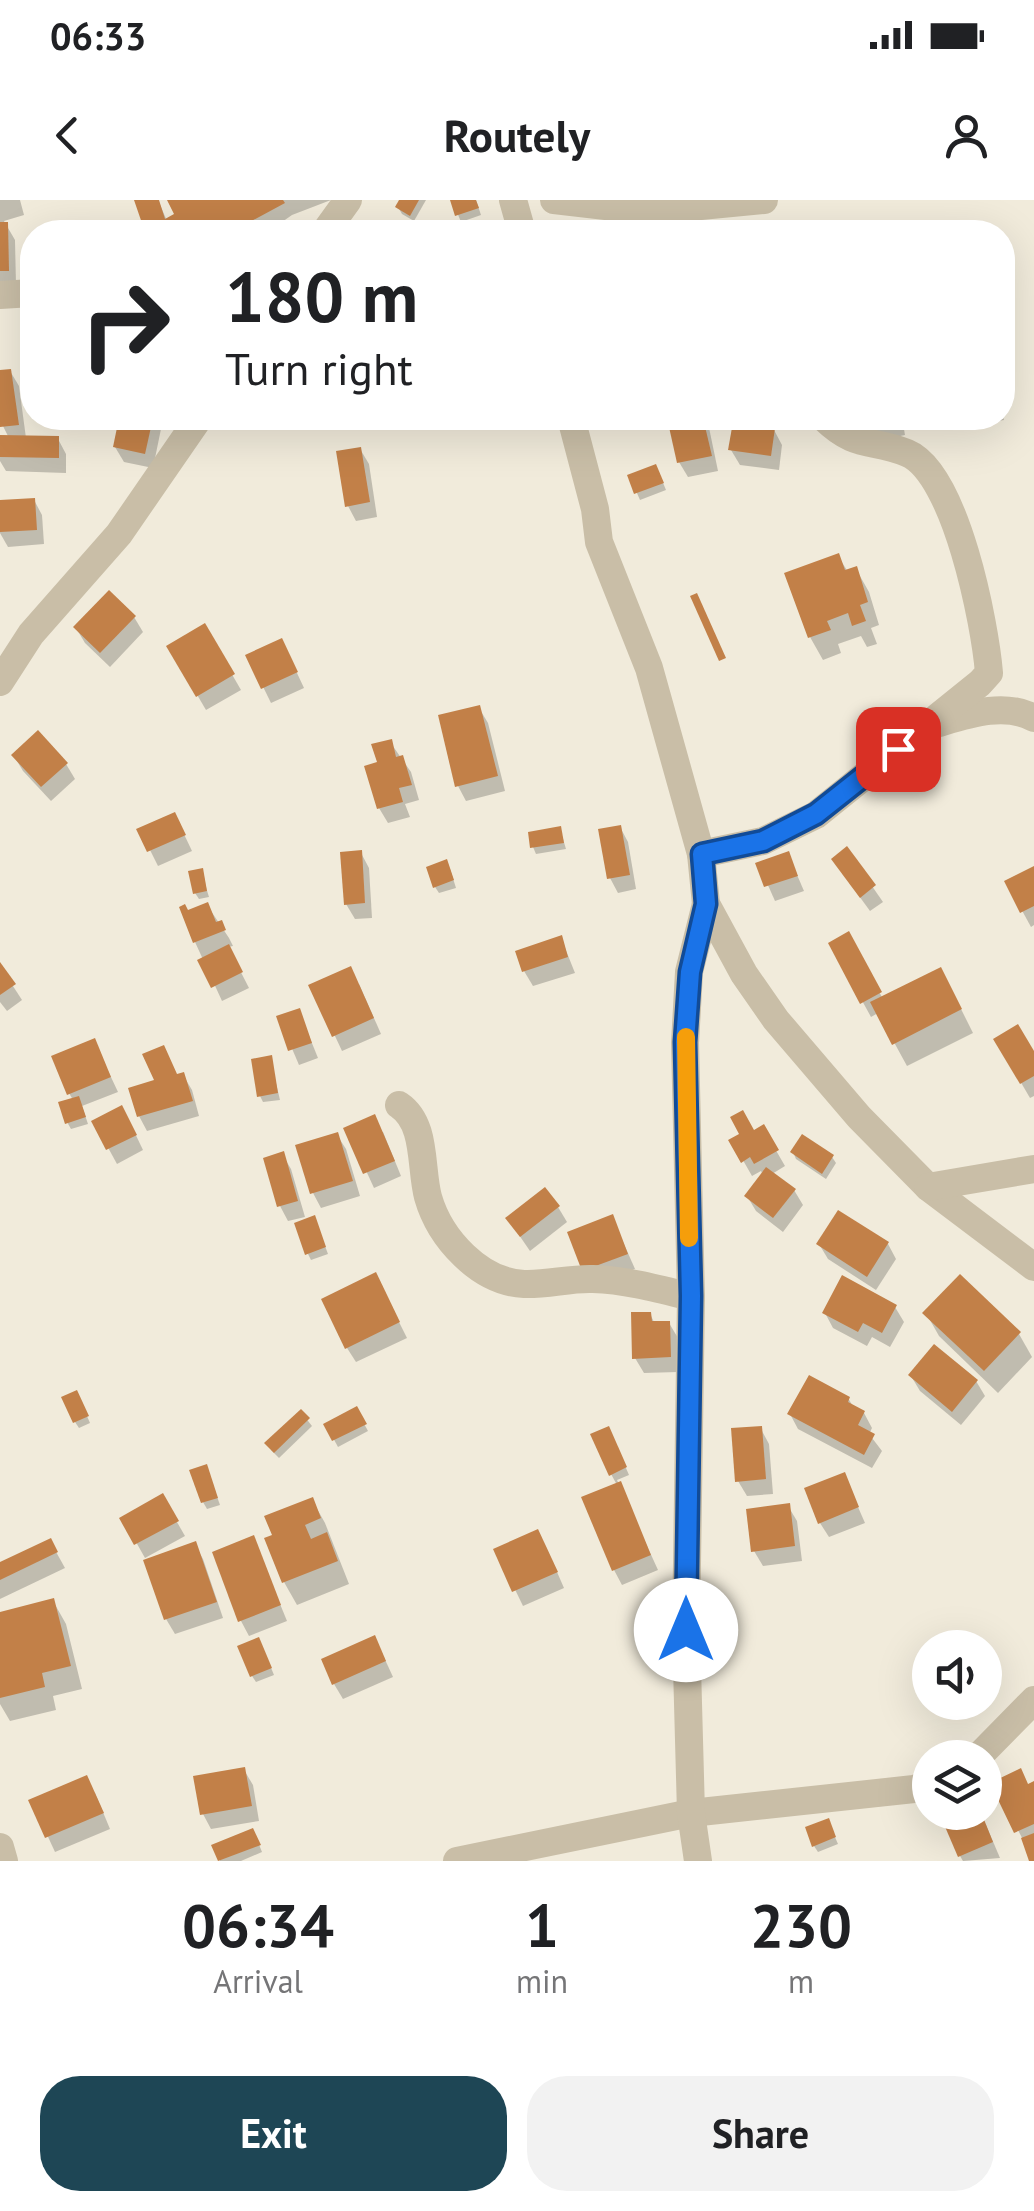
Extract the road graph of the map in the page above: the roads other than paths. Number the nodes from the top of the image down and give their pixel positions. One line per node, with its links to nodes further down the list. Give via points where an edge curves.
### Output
1 (554, 200): 3 (street)
2 (764, 200): 3 (street)
3 (649, 211): 4 (street)
4 (658, 220)
5 (191, 430): 8 (street, via 119,534)
6 (574, 430): 11 (street, via 599,542 648,668)
7 (837, 430): 10 (street, via 923,464 947,500 967,560 989,673)
8 (3, 671)
9 (1034, 718): 10 (street, via 984,711)
10 (924, 728): 11 (street, via 816,814 763,841)
11 (702, 854): 12 (street)
12 (706, 904): 15 (street, via 776,1020); 17 (street, via 690,972 685,1042)
13 (399, 1105): 17 (street, via 416,1126 428,1200 458,1248 485,1274 525,1284 608,1280)
14 (1034, 1169): 15 (street)
15 (928, 1187): 16 (street)
16 (1034, 1267)
17 (691, 1296): 21 (street)
18 (1034, 1700): 19 (street)
19 (995, 1740)
20 (912, 1789): 21 (street)
21 (691, 1813): 24 (street); 25 (street)
22 (0, 1847): 23 (street)
23 (4, 1861)
24 (457, 1861)
25 (698, 1861)

